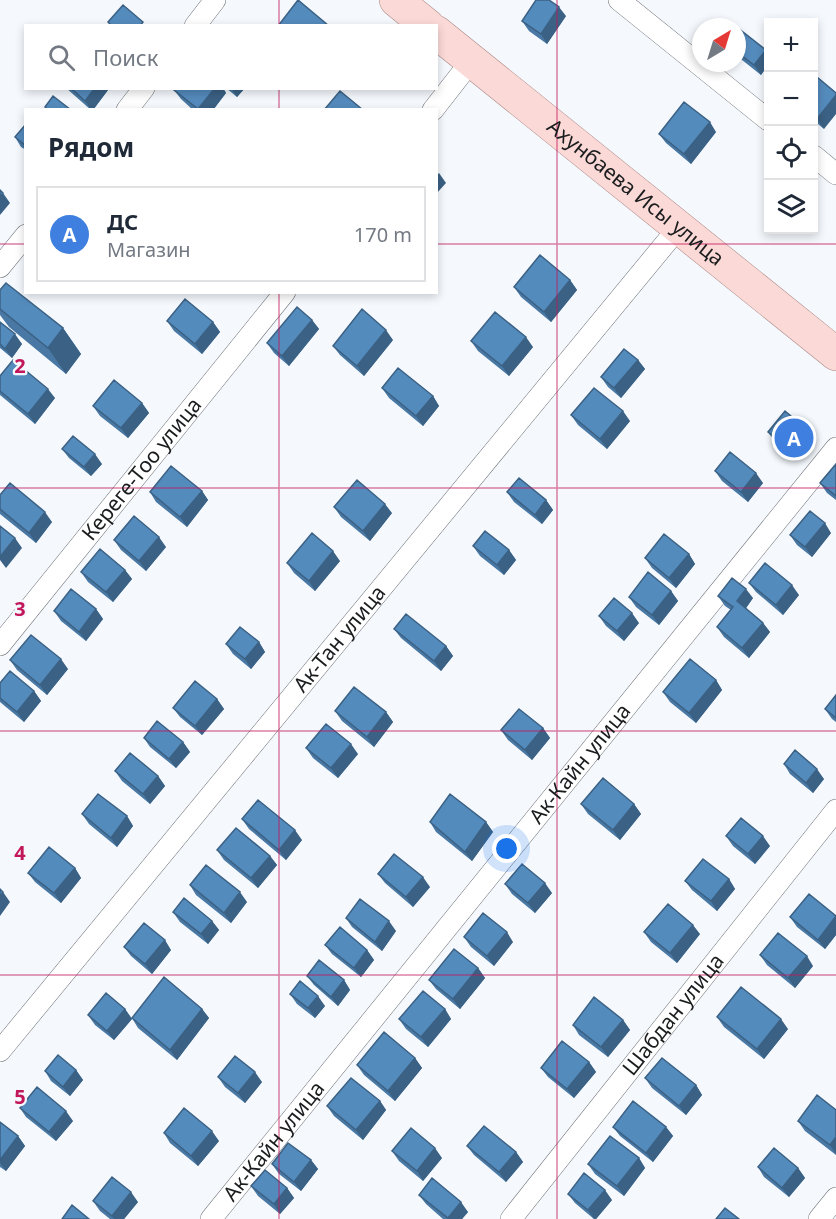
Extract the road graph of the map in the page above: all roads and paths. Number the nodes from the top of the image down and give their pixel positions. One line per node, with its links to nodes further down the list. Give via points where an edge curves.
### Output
1 (215, 0): 4 (street)
2 (396, 0): 5 (main road)
3 (619, 0): 11 (street)
4 (197, 24)
5 (426, 24)
6 (438, 34): 7 (main road, Ахунбаева Исы улица)
7 (472, 60): 10 (street); 14 (main road, Ахунбаева Исы улица)
8 (142, 90): 9 (street)
9 (129, 108)
10 (434, 108)
11 (764, 117)
12 (818, 160): 13 (street)
13 (836, 174)
14 (679, 227): 18 (main road, Ахунбаева Исы улица); 22 (street, Ак-Тан улица)
15 (24, 237): 16 (street)
16 (0, 267)
17 (283, 294): 20 (street, Кереге-Тоо улица)
18 (836, 354)
19 (836, 448): 24 (street, Ак-Кайн улица)
20 (0, 645)
21 (836, 810): 25 (street, Шабдан улица)
22 (0, 1051)
23 (836, 1198): 26 (street)
24 (211, 1219)
25 (511, 1219)
26 (819, 1219)

